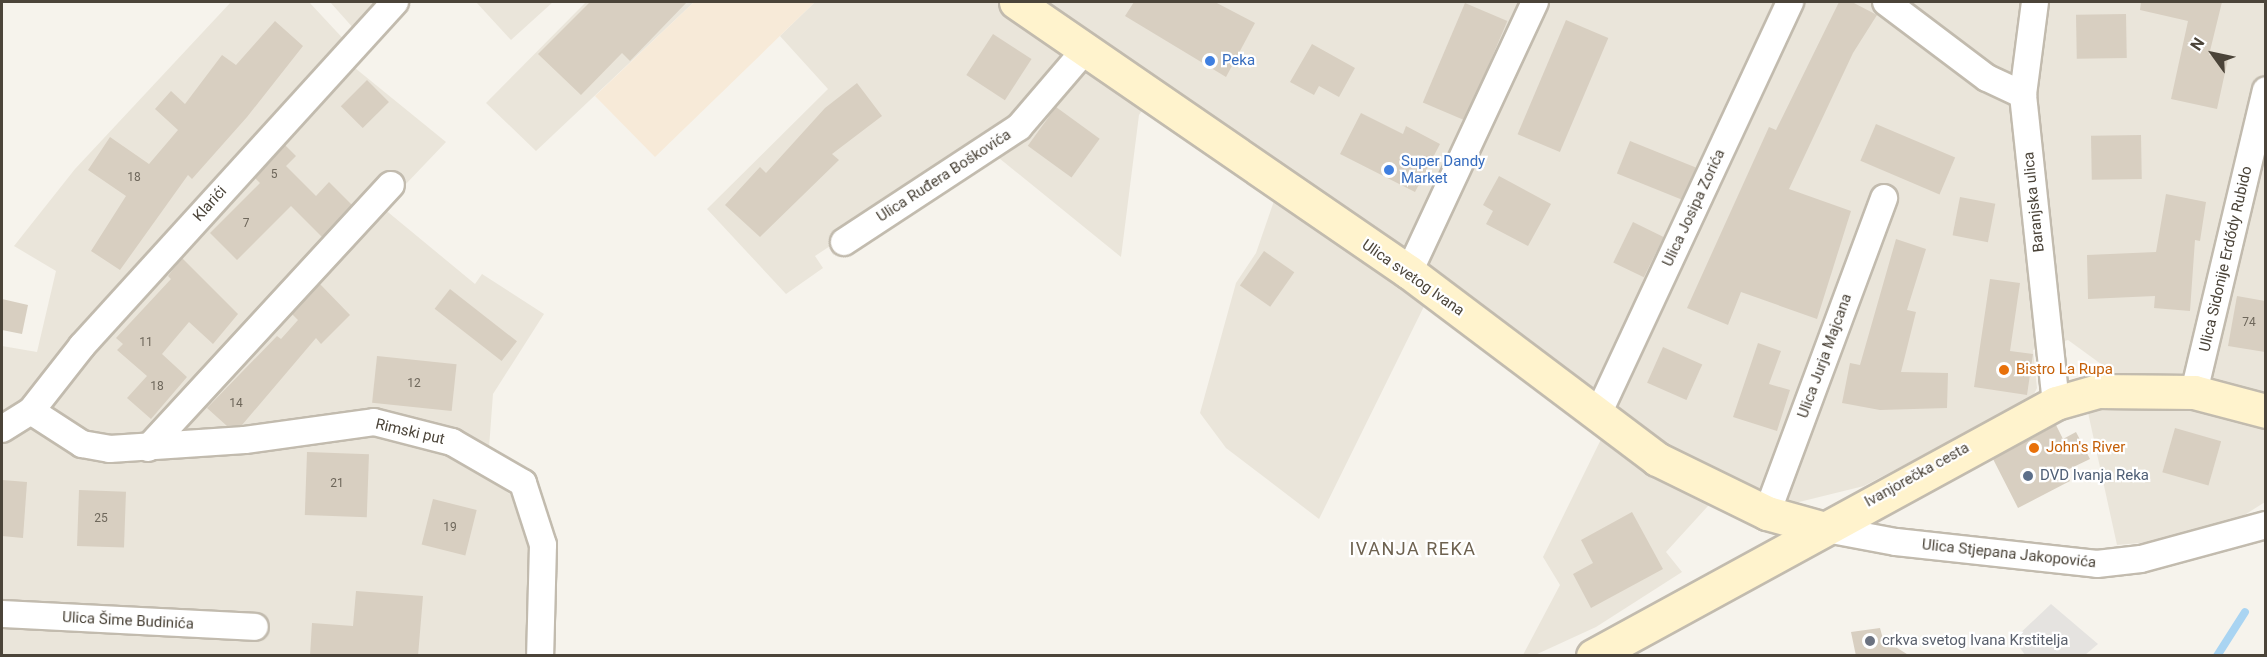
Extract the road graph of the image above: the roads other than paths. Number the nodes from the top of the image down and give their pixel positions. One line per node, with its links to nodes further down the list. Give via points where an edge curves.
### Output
1 (395, 2): 16 (street, Klarići, via 82,346)
2 (1016, 2): 7 (street, Ulica svetog Ivana)
3 (1535, 2): 13 (street)
4 (1790, 2): 18 (street, Ulica Josipa Zorića)
5 (1886, 2): 9 (street, via 1987,78)
6 (2035, 2): 9 (street, Baranjska ulica)
7 (1085, 50): 12 (street, Ulica Ruđera Boškovića, via 1019,127); 13 (street, Ulica svetog Ivana)
8 (2265, 90): 14 (street, Ulica Sidonije Erdődy Rubido)
9 (2023, 95): 15 (street, Baranjska ulica)
10 (391, 185): 20 (street)
11 (1884, 198): 21 (street, Ulica Jurja Majcana)
12 (844, 242)
13 (1409, 272): 18 (street, Ulica svetog Ivana)
14 (2194, 392): 15 (street, Ivanjorečka cesta, via 2098,391); 17 (street, Ivanjorečka cesta)
15 (2056, 403): 23 (street, Ivanjorečka cesta)
16 (31, 411): 19 (street); 20 (street, Rimski put, via 82,444)
17 (2265, 411)
18 (1598, 414): 21 (street, Ulica svetog Ivana, via 1657,459)
19 (2, 429)
20 (148, 448): 26 (street, Rimski put, via 374,422 452,442 523,483 543,545)
21 (1767, 513): 23 (street, Ulica svetog Ivana)
22 (2265, 525): 23 (street, Ulica Stjepana Jakopovića, via 2141,559 2097,564 1896,542)
23 (1821, 528): 27 (street, Ivanjorečka cesta)
24 (2, 614): 25 (street, Ulica Šime Budinića)
25 (255, 627)
26 (540, 656)
27 (1593, 656)

